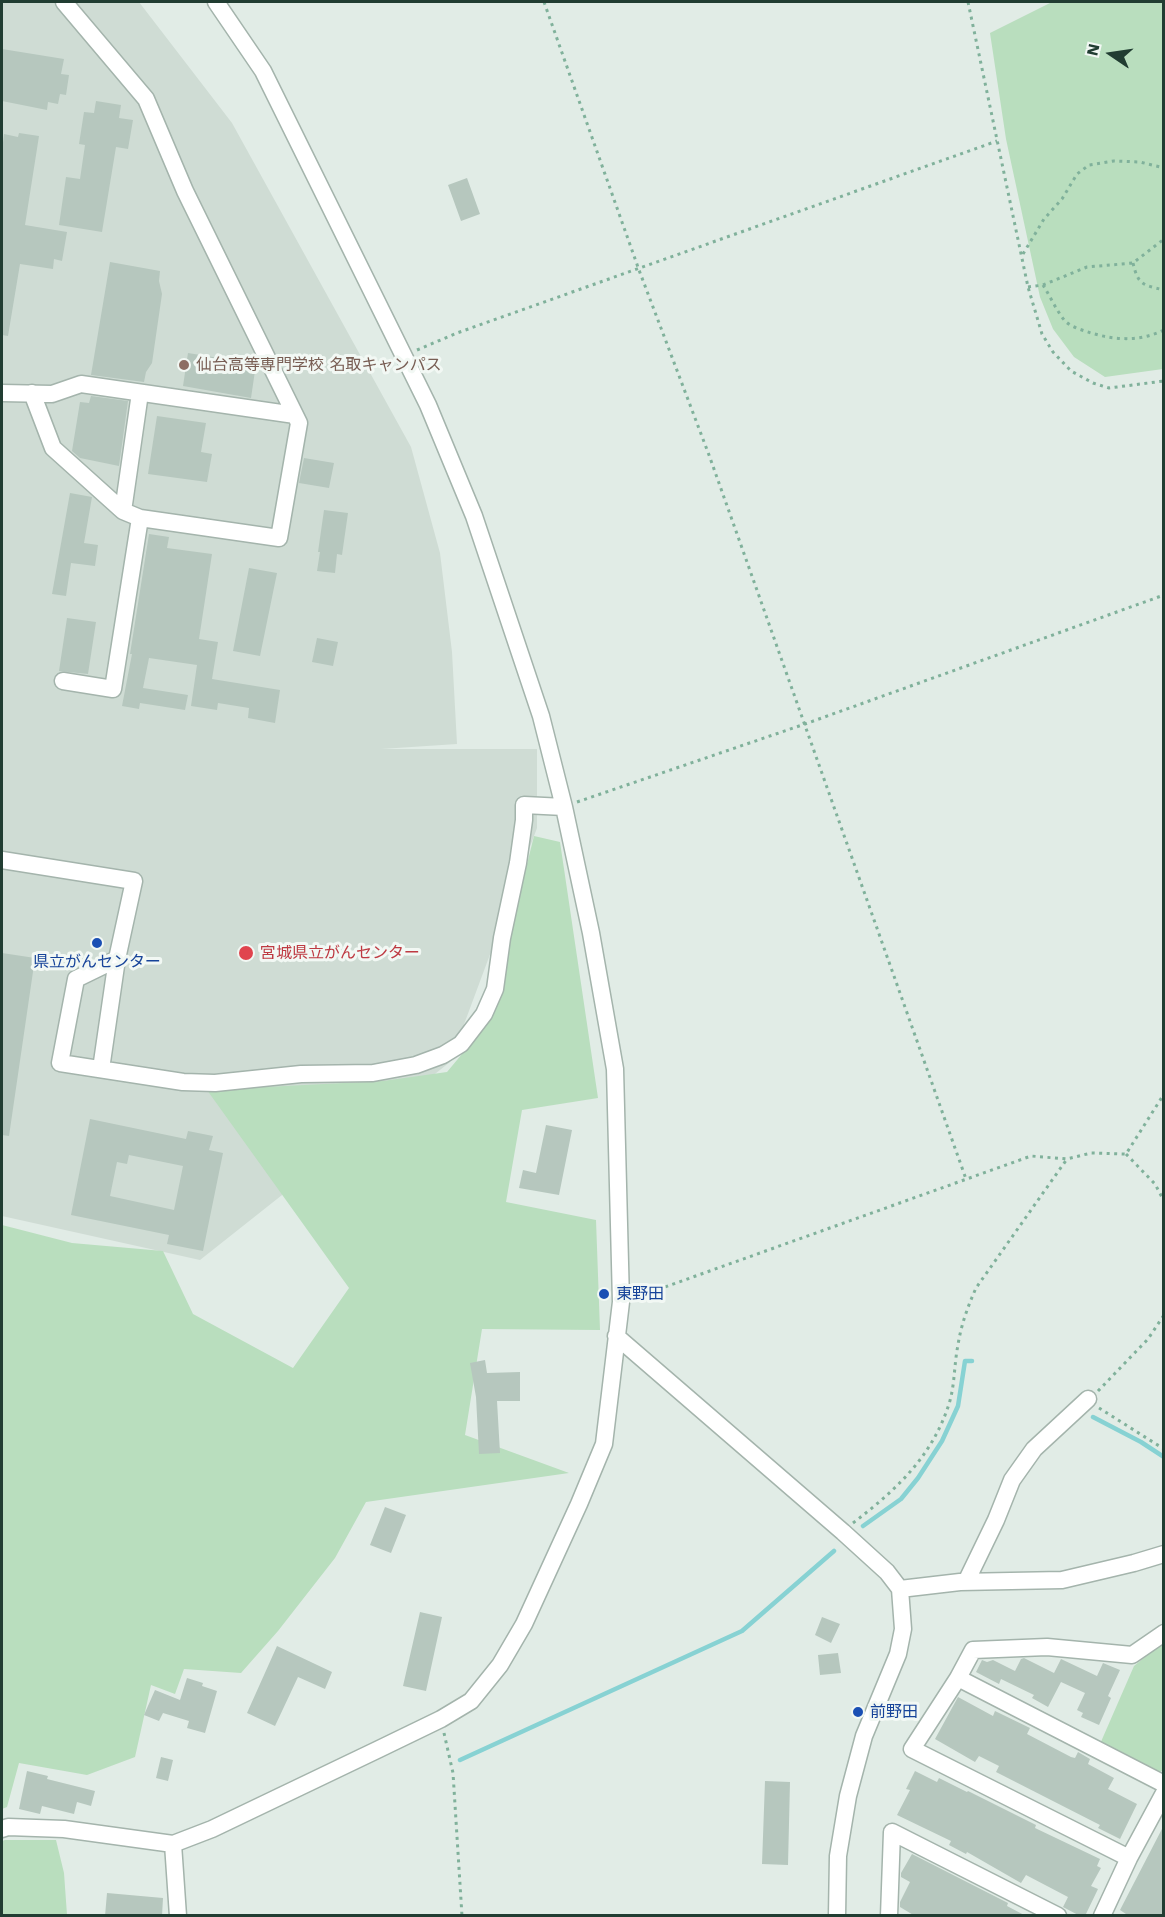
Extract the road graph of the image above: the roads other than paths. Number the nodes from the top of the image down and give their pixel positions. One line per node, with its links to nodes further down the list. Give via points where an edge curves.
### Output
1 (64, 2): 6 (street, via 146,99 185,191)
2 (216, 2): 10 (street, via 263,70 428,405 474,516 541,716)
3 (2, 393): 4 (street)
4 (32, 393): 5 (street, via 52,394 81,384); 7 (street, via 53,448)
5 (140, 393): 6 (street); 7 (street)
6 (295, 415): 8 (street, via 299,423 279,538)
7 (123, 511): 8 (street)
8 (140, 518): 9 (street, via 113,688)
9 (63, 681)
10 (564, 807): 13 (street, via 524,805 518,863 495,989 484,1014 461,1044 443,1055 417,1065 373,1073 301,1074 214,1083); 14 (street, via 615,1069 621,1302)
11 (2, 860): 12 (street, via 134,881)
12 (117, 959): 13 (street); 13 (street, via 76,979 60,1063)
13 (101, 1069)
14 (616, 1336): 18 (street, via 843,1532); 24 (street, via 604,1444 524,1624 500,1665 471,1701 212,1829)
15 (1088, 1399): 17 (street, via 1034,1449 1012,1480)
16 (1164, 1554): 17 (street, via 1062,1580)
17 (966, 1582): 18 (street)
18 (900, 1589): 27 (street, via 903,1629 898,1654 864,1736 848,1796 838,1856)
19 (1164, 1633): 20 (street, via 1132,1655 1047,1647 973,1650)
20 (958, 1678): 21 (street); 25 (street, via 912,1749)
21 (1164, 1784)
22 (1164, 1793): 25 (street)
23 (2, 1829): 24 (street, via 64,1829)
24 (173, 1844): 26 (street)
25 (1129, 1858): 30 (street)
26 (178, 1916)
27 (837, 1916)
28 (889, 1916): 29 (street, via 892,1832)
29 (1058, 1916)
30 (1102, 1916)

